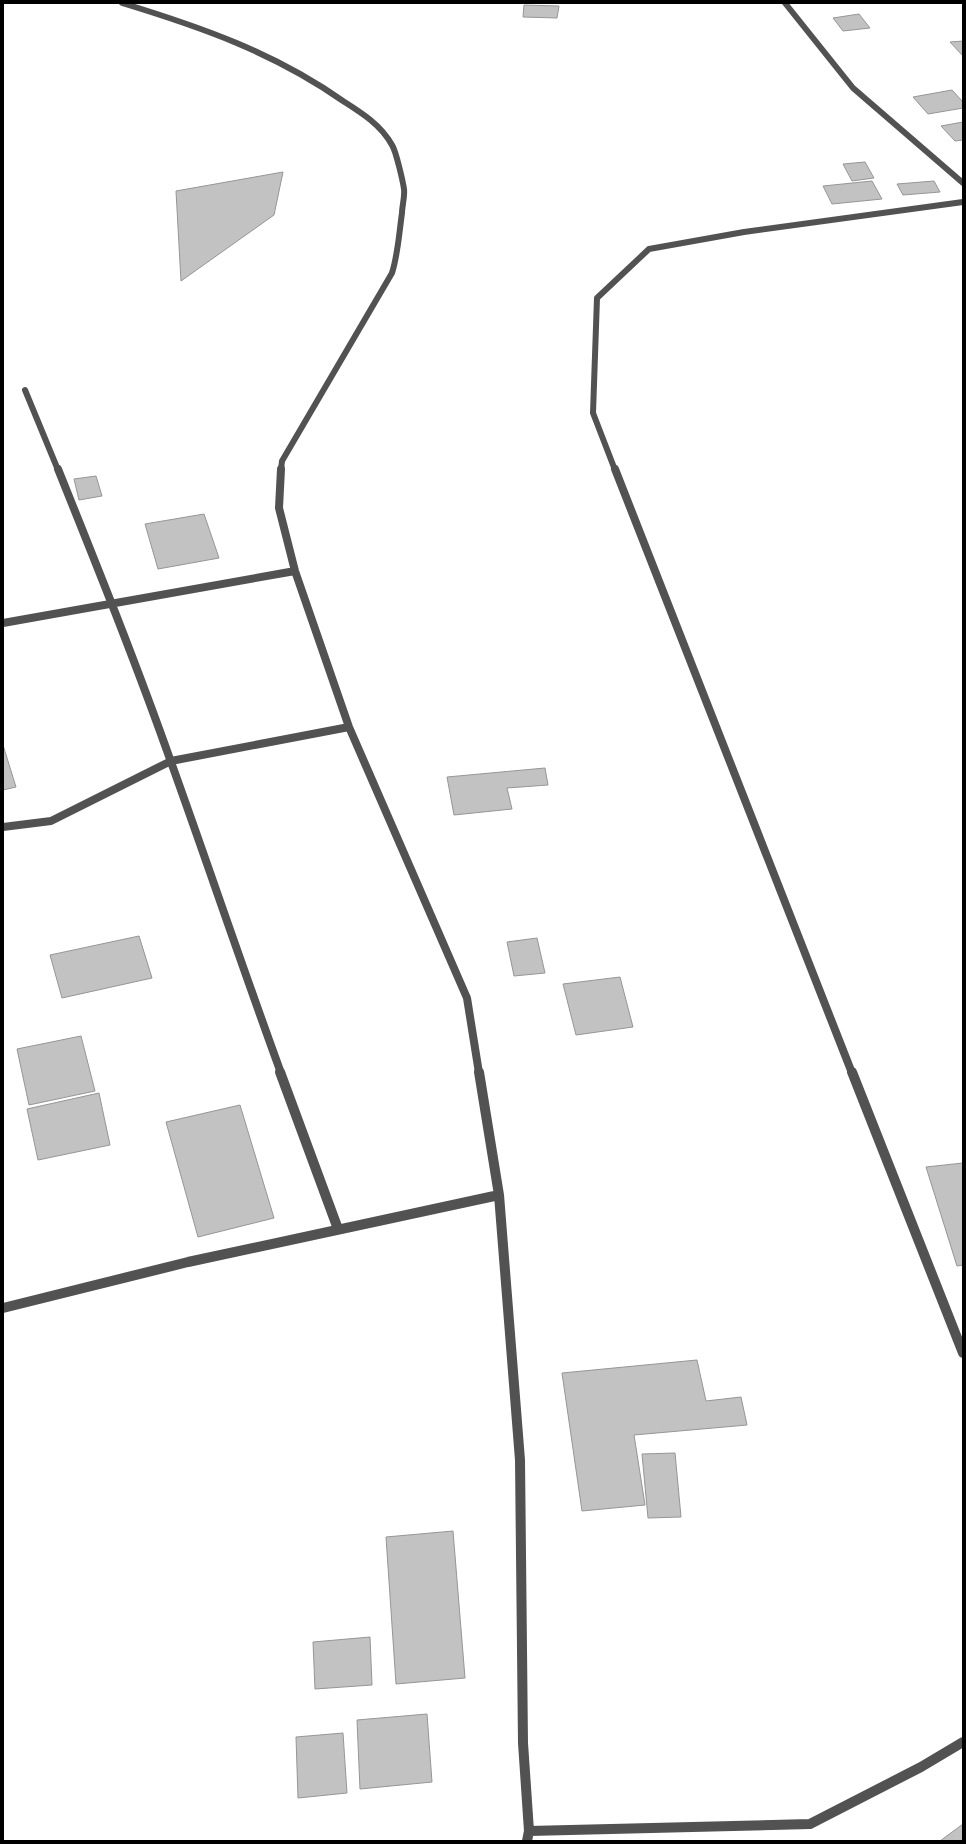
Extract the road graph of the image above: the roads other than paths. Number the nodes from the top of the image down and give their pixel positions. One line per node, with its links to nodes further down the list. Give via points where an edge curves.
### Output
1 (122, 3): 6 (street, via 189,24 289,66 378,125 393,146 404,189 397,258 392,273 282,461 279,508)
2 (785, 3): 3 (street, via 853,88)
3 (963, 183)
4 (963, 202): 15 (street, via 744,232 649,249 597,298 593,413)
5 (25, 390): 7 (street)
6 (295, 571): 7 (street); 9 (street)
7 (113, 604): 8 (street); 10 (street)
8 (3, 623)
9 (349, 727): 10 (street); 12 (street, via 467,998)
10 (171, 761): 11 (street, via 51,821); 13 (street, via 248,984)
11 (3, 827)
12 (499, 1195): 13 (street); 17 (street, via 520,1460 523,1743)
13 (338, 1229): 14 (street)
14 (3, 1308)
15 (963, 1353)
16 (963, 1742): 17 (street, via 921,1767 810,1824)
17 (528, 1836)

